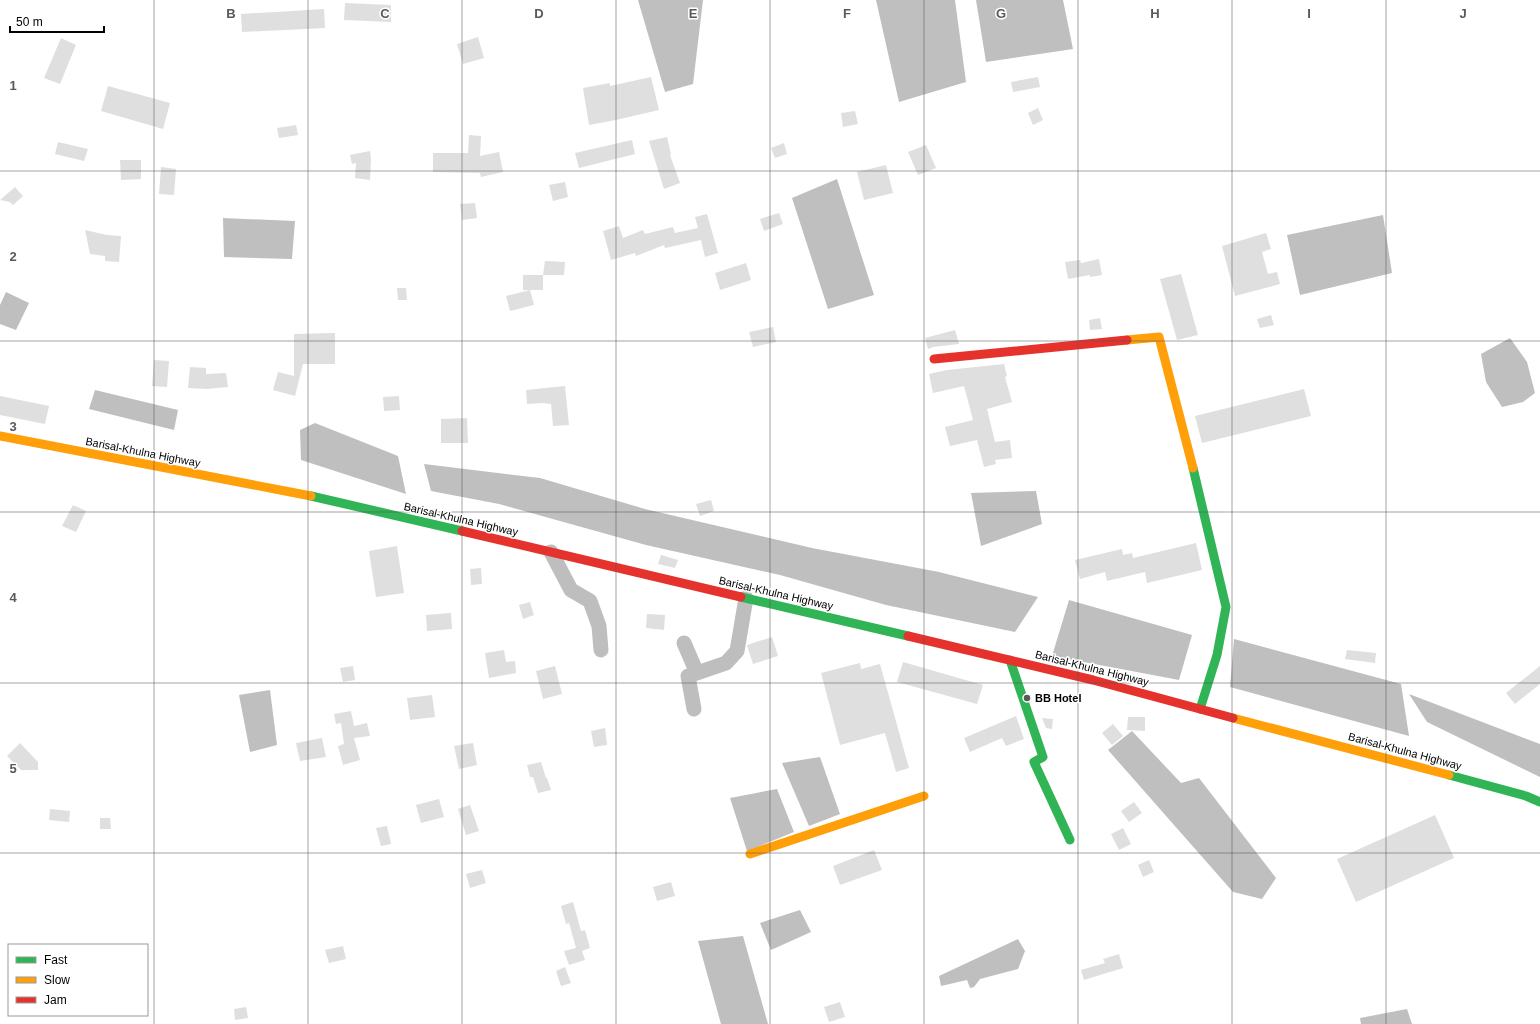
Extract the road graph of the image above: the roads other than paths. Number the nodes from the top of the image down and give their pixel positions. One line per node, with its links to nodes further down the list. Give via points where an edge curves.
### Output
1 (934, 359): 10 (main road, via 1159,337 1226,607 1217,655)
2 (0, 436): 3 (main road, Barisal-Khulna Highway, via 317,497)
3 (551, 552): 4 (main road, Barisal-Khulna Highway); 6 (street, via 571,590 590,601 599,626)
4 (746, 598): 7 (main road, Barisal-Khulna Highway); 8 (street, via 737,652 726,663)
5 (684, 643): 8 (street)
6 (601, 650)
7 (1010, 660): 10 (main road, Barisal-Khulna Highway); 13 (main road, via 1043,757 1034,762)
8 (697, 673): 9 (street, via 688,676)
9 (694, 709)
10 (1200, 709): 12 (main road, Barisal-Khulna Highway, via 1519,794)
11 (924, 796): 14 (main road)
12 (1540, 802)
13 (1070, 840)
14 (750, 854)

